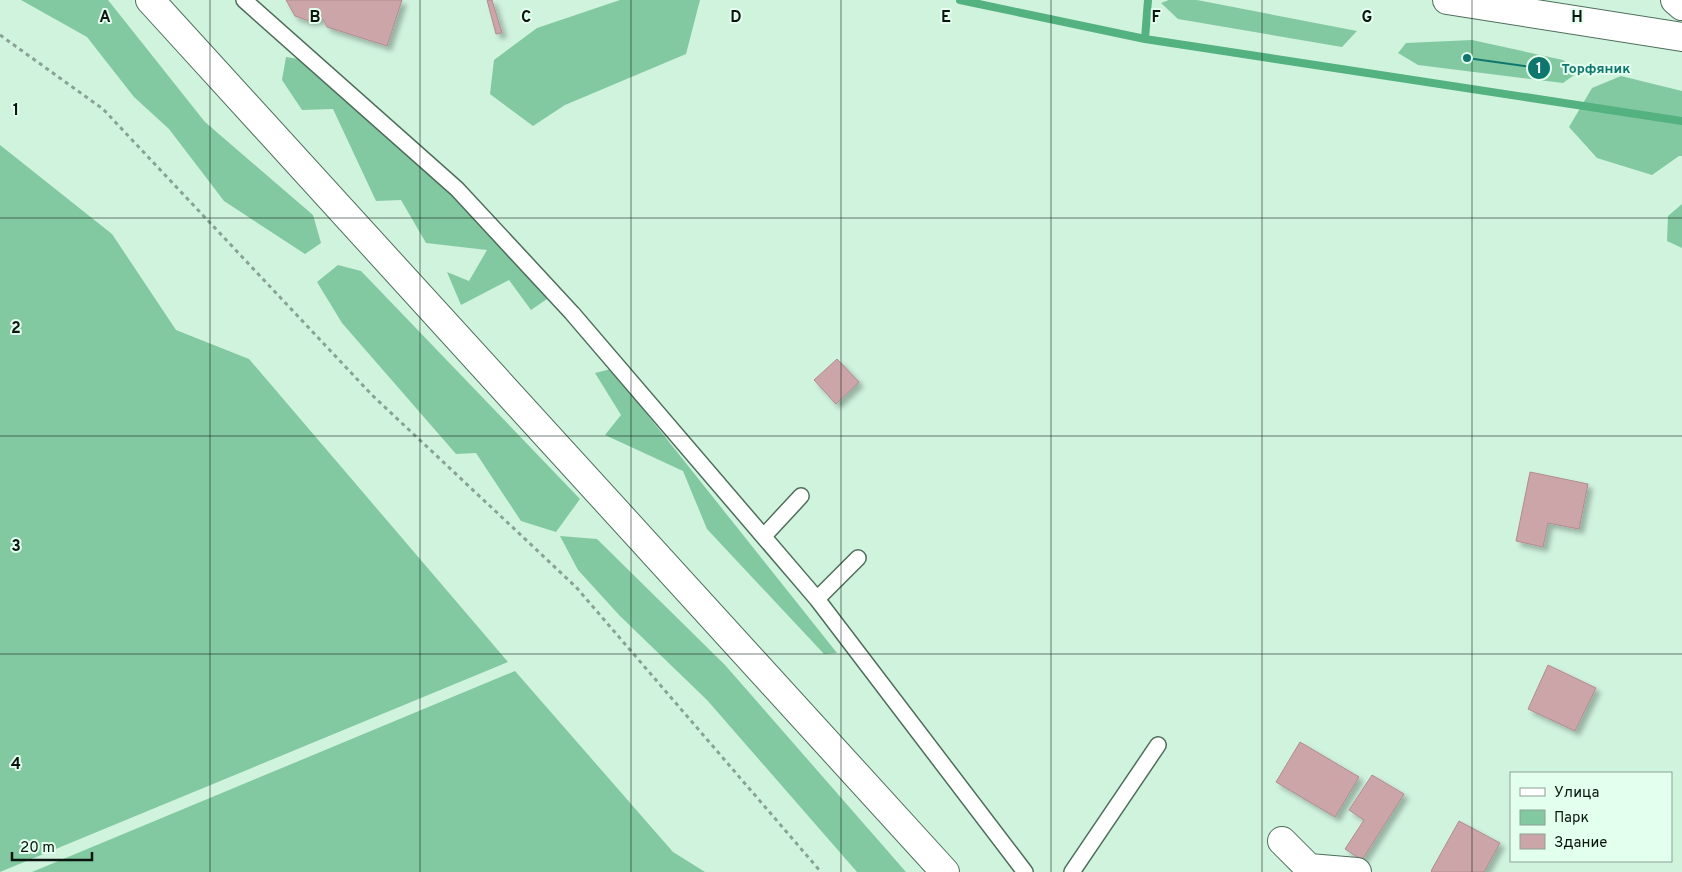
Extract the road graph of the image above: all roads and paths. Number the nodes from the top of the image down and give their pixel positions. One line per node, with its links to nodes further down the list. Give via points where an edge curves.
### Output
1 (150, 0): 15 (main road)
2 (244, 0): 9 (lane, via 457,189 572,313)
3 (1675, 0): 5 (main road)
4 (1456, 2): 7 (main road)
5 (1682, 6)
6 (0, 35): 14 (path, via 103,109 372,395 576,587)
7 (1682, 37)
8 (801, 496): 9 (lane)
9 (764, 536): 11 (lane)
10 (858, 558): 11 (lane)
11 (817, 599): 16 (lane)
12 (1158, 745): 17 (lane)
13 (1282, 841): 18 (main road, via 1309,868)
14 (821, 872)
15 (945, 872)
16 (1025, 872)
17 (1072, 872)
18 (1357, 872)

